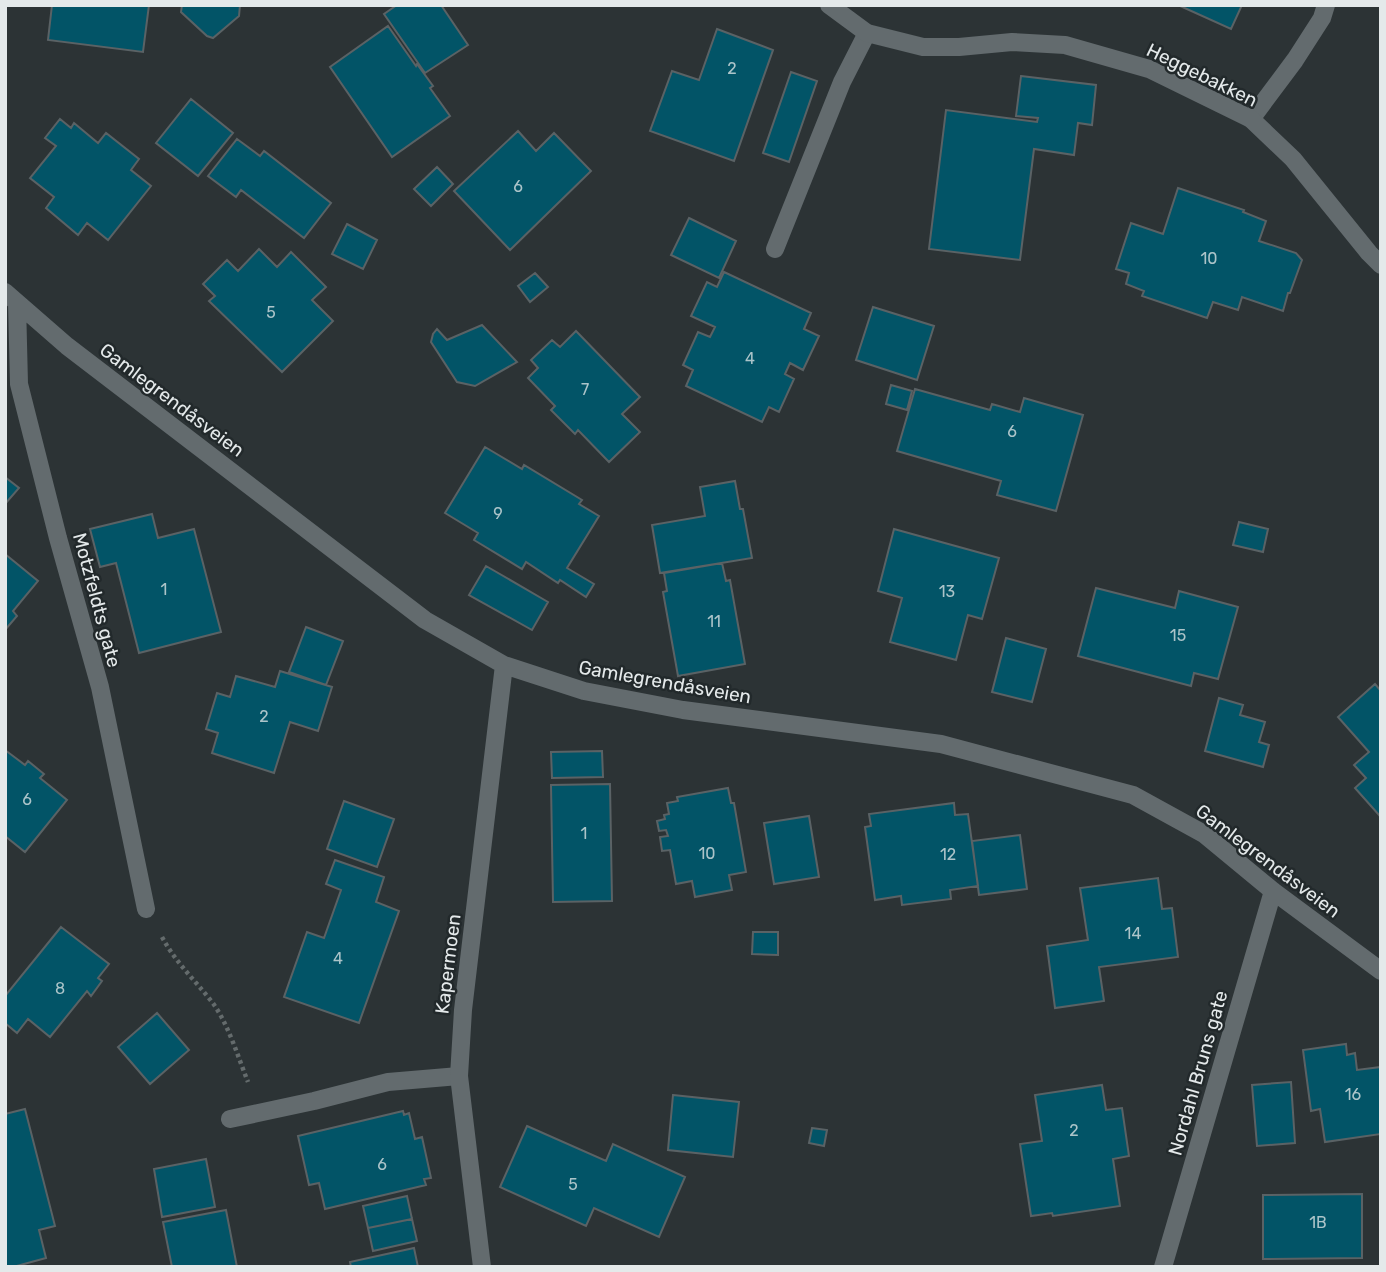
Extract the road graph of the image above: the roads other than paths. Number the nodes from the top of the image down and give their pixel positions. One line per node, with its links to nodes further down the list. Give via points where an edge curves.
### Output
1 (829, 5): 3 (street, Heggebakken)
2 (1326, 5): 4 (street, via 1295,60)
3 (867, 33): 4 (street, Heggebakken, via 923,47 1012,42 1065,45 1149,69); 5 (street, via 842,82)
4 (1251, 119): 6 (street, Heggebakken, via 1293,159)
5 (775, 249)
6 (1381, 265)
7 (11, 298): 8 (street, Gamlegrendåsveien, via 67,346 425,620); 10 (street, Motzfeldts gate, via 19,384 100,687)
8 (504, 666): 9 (street, Gamlegrendåsveien, via 584,691 684,709 940,744 1133,795 1204,834); 12 (street, Kapermoen)
9 (1273, 891): 11 (street, Gamlegrendåsveien); 15 (street, Nordahl Bruns gate)
10 (146, 909)
11 (1381, 971)
12 (459, 1076): 13 (street, via 388,1082); 14 (street, Kapermoen)
13 (230, 1119)
14 (482, 1267)
15 (1163, 1267)

